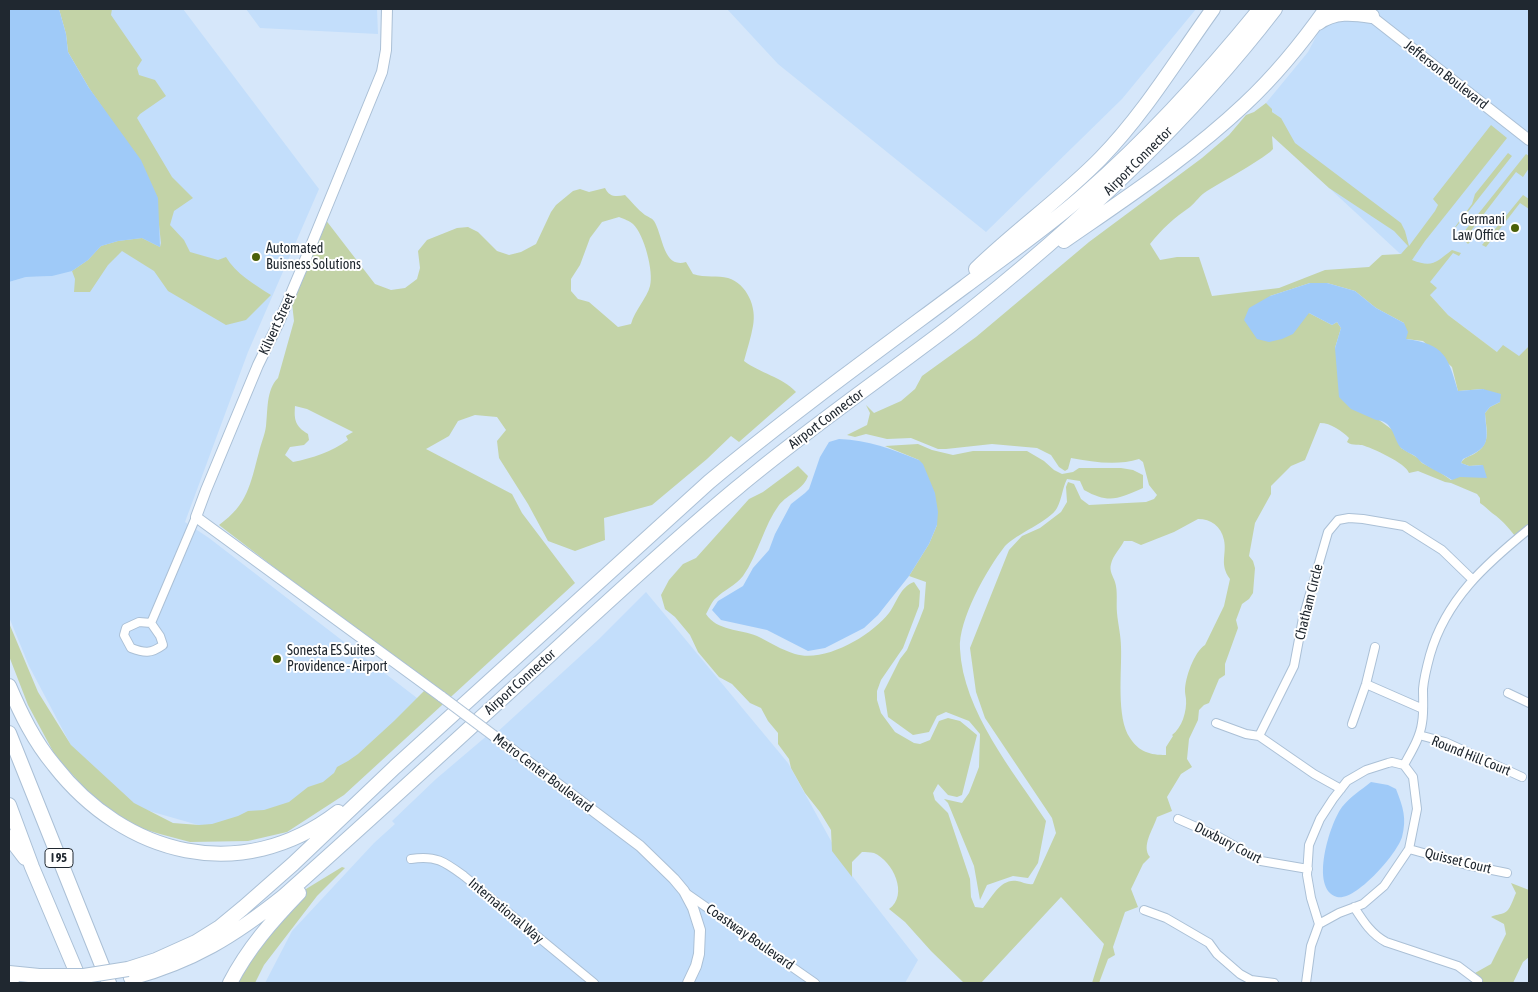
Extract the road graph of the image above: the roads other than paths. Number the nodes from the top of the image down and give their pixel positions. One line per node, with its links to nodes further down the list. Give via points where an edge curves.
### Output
1 (387, 9): 11 (street, Kilvert Street, via 382,72 302,270 254,374)
2 (1213, 9): 10 (highway, via 1114,144 1069,188 1000,245)
3 (1260, 9): 10 (highway, Airport Connector, via 1218,60 1109,172 1037,233)
4 (1275, 9): 9 (highway, Airport Connector, via 1162,138)
5 (1326, 9): 7 (highway)
6 (1367, 13): 7 (highway, via 1341,13); 8 (street, Jefferson Boulevard)
7 (1315, 25): 9 (highway, via 1278,71 1223,124 1153,179)
8 (1529, 140)
9 (1000, 286): 32 (highway, Airport Connector, via 737,487)
10 (934, 309): 27 (highway, Airport Connector, via 709,482)
11 (196, 517): 14 (street, Kilvert Street); 39 (street, Metro Center Boulevard, bridge, via 640,846)
12 (1529, 528): 13 (street)
13 (1472, 580): 20 (street, via 1442,623 1430,655); 25 (street, Chatham Circle, via 1442,550 1404,526 1363,519 1338,520 1328,532 1294,666)
14 (151, 623): 14 (street, via 139,622 126,628 124,635 131,648 143,653 162,644)
15 (1375, 647): 16 (street)
16 (1366, 684): 20 (street); 22 (street)
17 (9, 686): 27 (highway, via 44,753 87,801 135,834 184,850 237,852 287,840 331,818)
18 (1508, 693): 19 (street)
19 (1529, 704)
20 (1423, 709): 24 (street)
21 (1216, 723): 25 (street)
22 (1352, 724)
23 (9, 733): 48 (highway, I 95)
24 (1419, 735): 26 (street); 28 (street, Round Hill Court, via 1445,742)
25 (1258, 736): 29 (street)
26 (1404, 766): 29 (street, via 1392,762 1366,770 1347,781); 34 (street, via 1413,777 1416,809)
27 (395, 767): 44 (highway, via 293,864 220,927)
28 (1522, 778)
29 (1341, 789): 37 (street, via 1332,798 1309,845)
30 (9, 804): 36 (highway, I 95)
31 (1178, 819): 37 (street, Duxbury Court, via 1261,861)
32 (368, 821): 44 (highway, via 284,896 239,930 189,958 151,972); 49 (highway, via 270,923 251,946)
33 (9, 837): 36 (highway)
34 (1409, 849): 38 (street, Quisset Court); 40 (street, via 1384,886 1363,904)
35 (412, 859): 50 (street, International Way, via 442,860)
36 (32, 868): 46 (highway, I 95)
37 (1308, 869): 42 (street, via 1310,898)
38 (1506, 873)
39 (684, 891): 51 (street, Metro Center Boulevard, via 700,930 696,966); 52 (street, Coastway Boulevard)
40 (1354, 907): 42 (street); 45 (street, via 1366,926 1386,942 1458,966)
41 (1144, 910): 53 (street, via 1166,918 1209,943 1240,974 1251,980)
42 (1319, 924): 54 (street, via 1311,946)
43 (9, 973): 44 (highway, bridge, via 39,976)
44 (130, 973): 47 (highway)
45 (1478, 981)
46 (81, 983)
47 (103, 983)
48 (109, 983)
49 (230, 983)
50 (594, 983)
51 (688, 983)
52 (816, 983)
53 (1274, 983)
54 (1306, 983)

